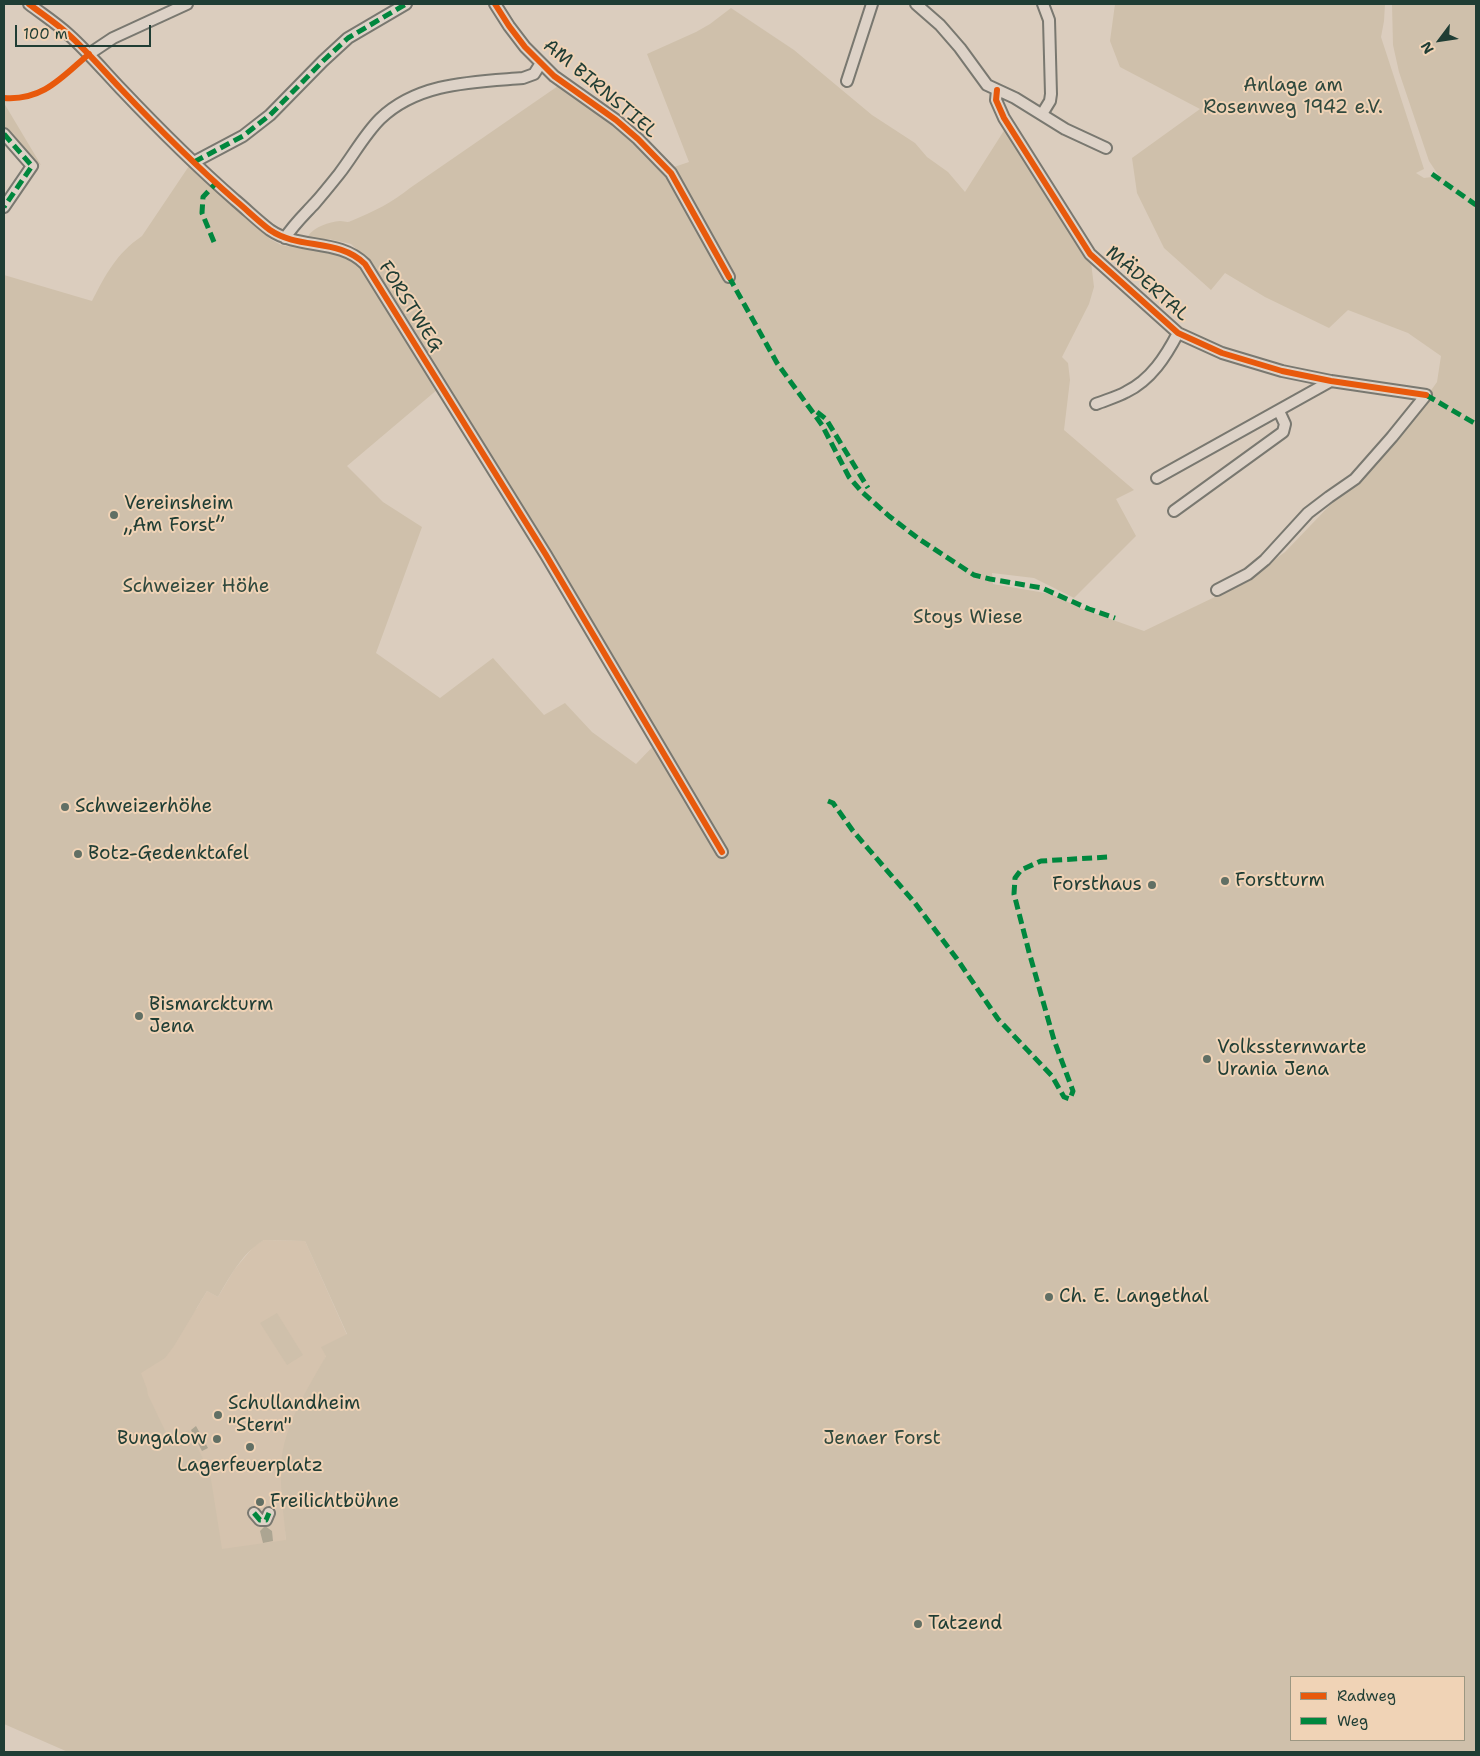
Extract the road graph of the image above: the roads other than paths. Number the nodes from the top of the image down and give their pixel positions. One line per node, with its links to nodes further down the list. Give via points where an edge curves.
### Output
1 (29, 4): 8 (street, FORSTWEG)
2 (187, 4): 8 (street, via 113,38)
3 (406, 4): 15 (street, via 348,38 270,115 243,136)
4 (495, 4): 9 (street, AM BIRNSTIEL, via 525,47)
5 (872, 4): 10 (street)
6 (916, 4): 11 (street, via 940,25 987,85)
7 (1043, 4): 12 (street, via 1049,20 1051,94)
8 (89, 54): 15 (street, FORSTWEG)
9 (541, 63): 17 (street, via 534,74 523,78 435,88 390,110); 18 (street, AM BIRNSTIEL, via 557,79 638,139 671,172)
10 (847, 81)
11 (997, 90): 12 (street); 19 (street, MÄDERTAL, via 996,100 1004,118 1090,254)
12 (1042, 114): 14 (street)
13 (4, 134): 16 (street, via 32,166)
14 (1106, 148)
15 (194, 162): 17 (street, FORSTWEG, via 269,229)
16 (4, 207)
17 (285, 238): 26 (street, FORSTWEG, via 348,251 365,264 546,555)
18 (729, 277)
19 (1178, 333): 20 (street, MÄDERTAL, via 1236,358); 21 (street, MÄDERTAL, via 1168,352 1144,380 1127,392)
20 (1331, 381): 22 (street); 25 (street, MÄDERTAL, via 1426,395 1355,479 1308,514 1248,574)
21 (1096, 404)
22 (1279, 411): 23 (street); 24 (street, via 1285,424 1283,432)
23 (1157, 478)
24 (1174, 510)
25 (1217, 590)
26 (722, 852)
27 (254, 1513): 28 (street, via 260,1520 266,1520)
28 (269, 1513)

